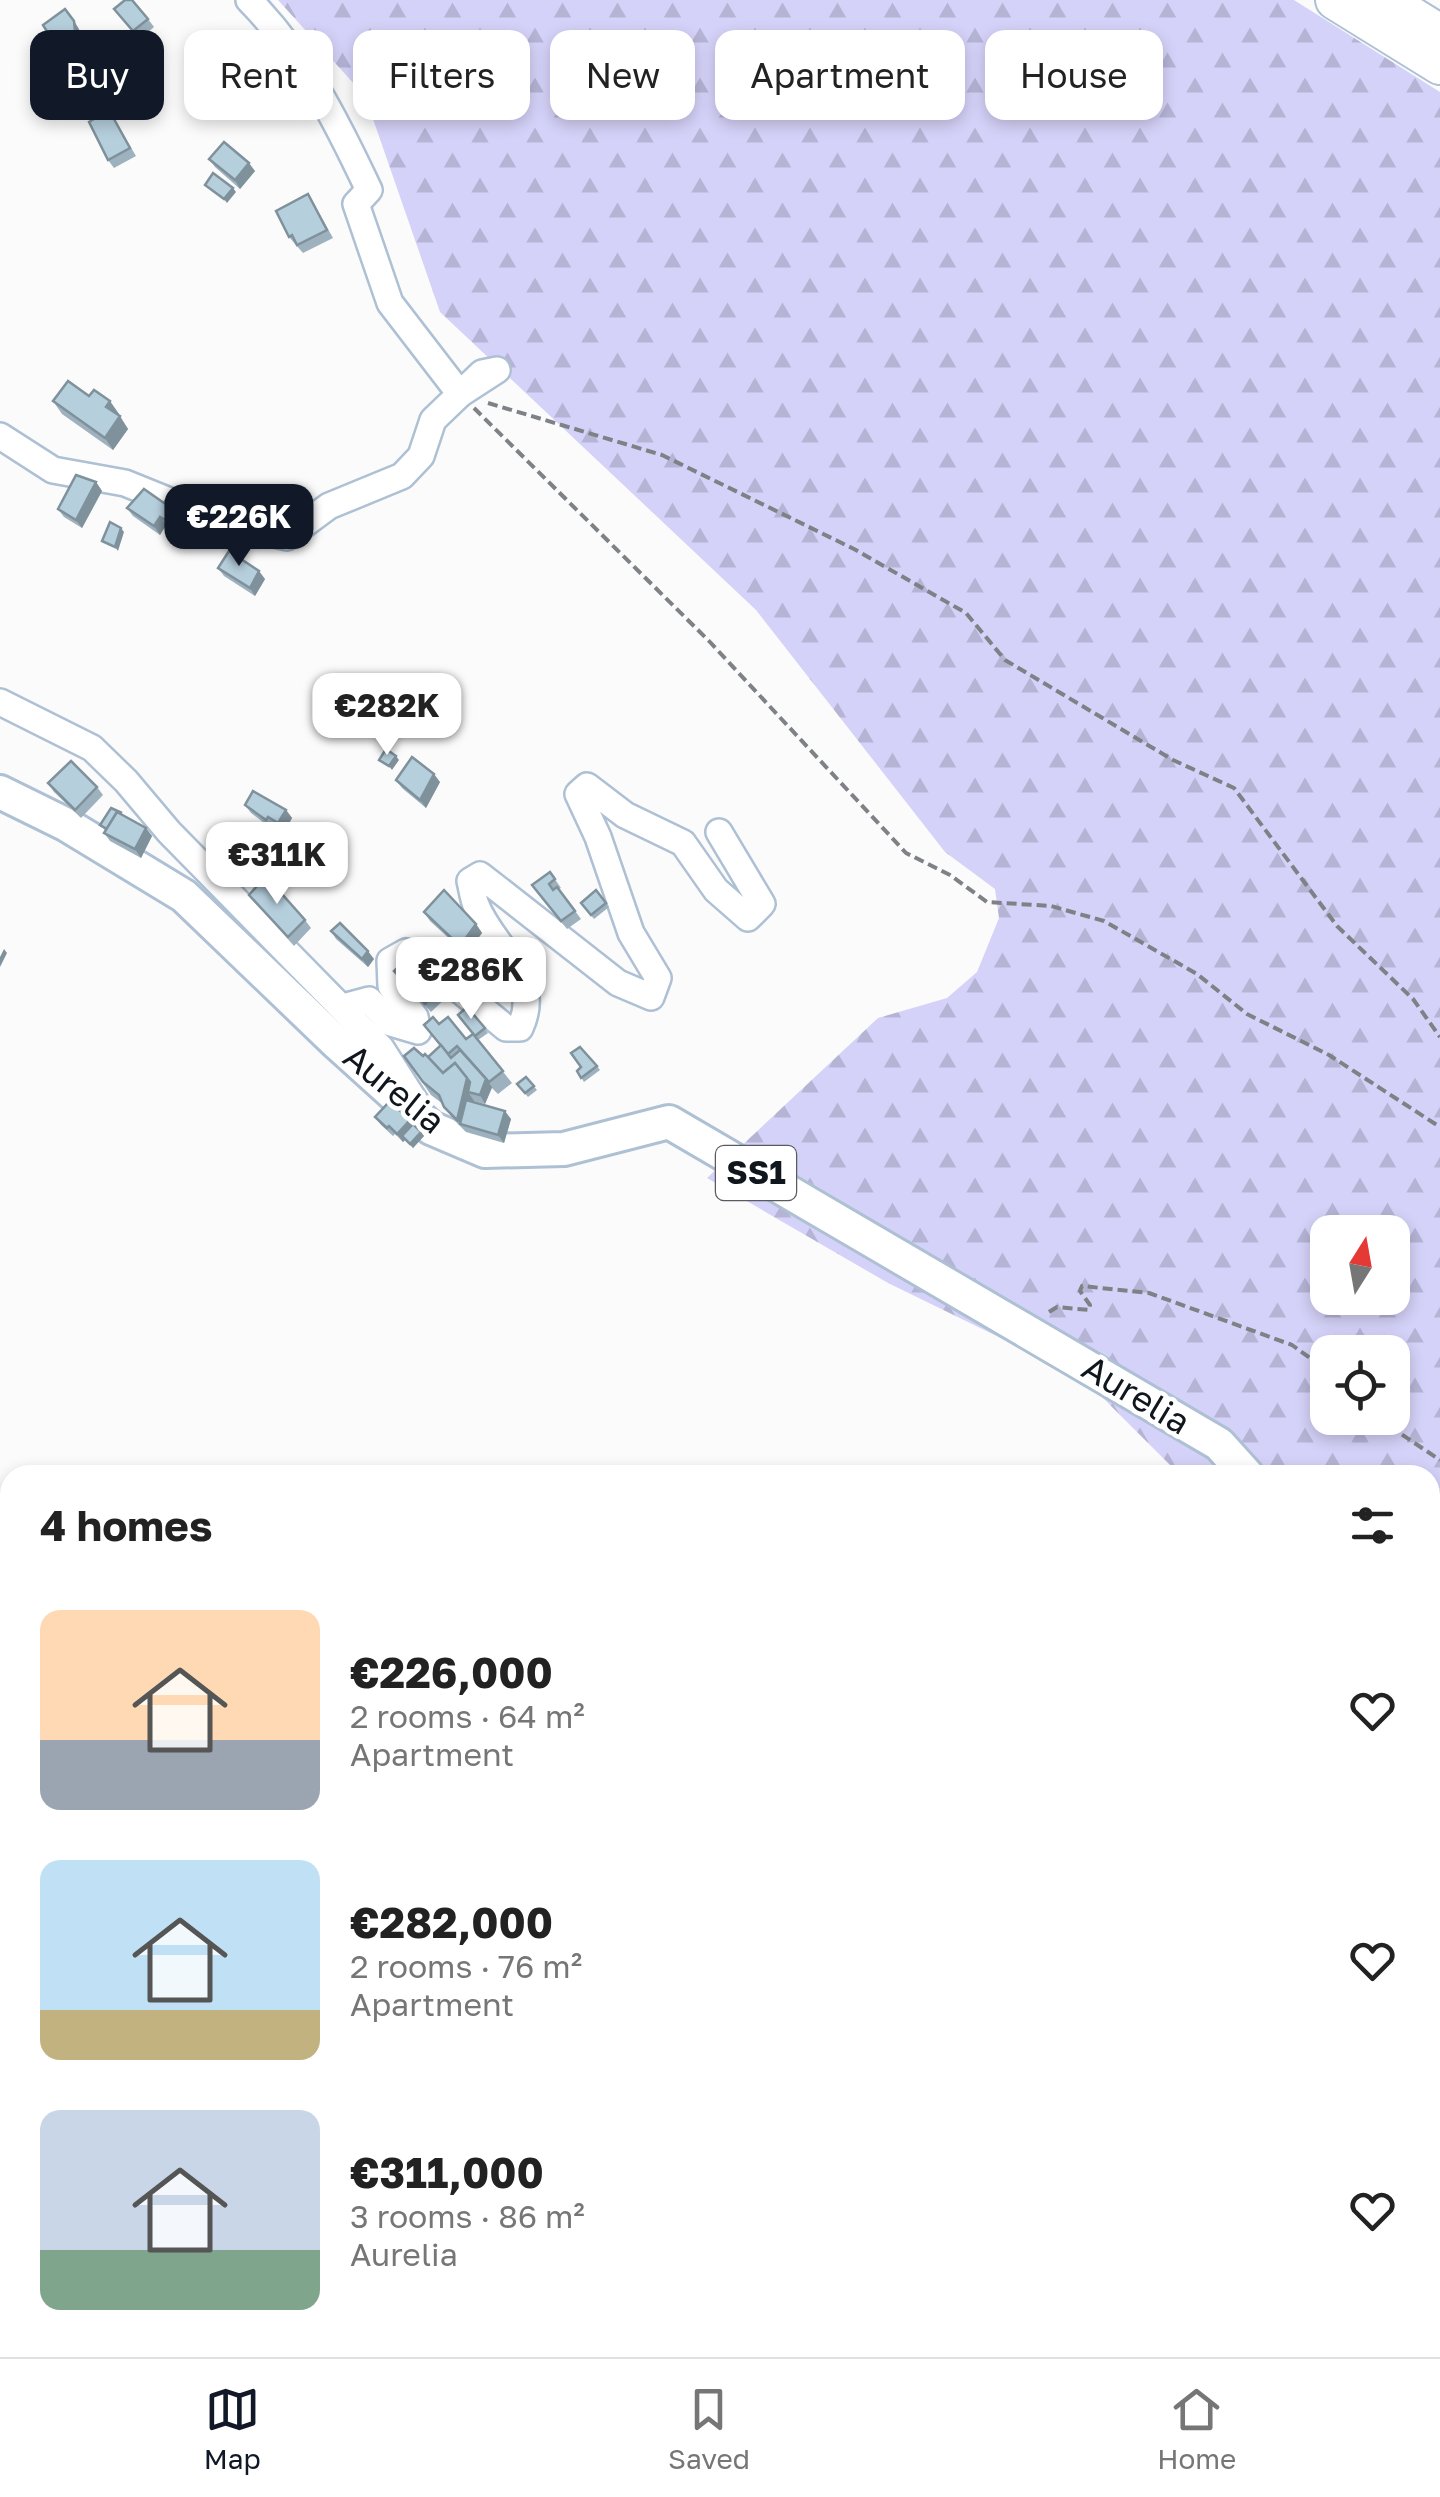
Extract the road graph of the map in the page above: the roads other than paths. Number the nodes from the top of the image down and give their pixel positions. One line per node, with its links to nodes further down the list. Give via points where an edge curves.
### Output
1 (249, 0): 5 (street, via 328,102 369,190 356,204 390,303 460,394 433,420 421,456 402,476 330,506 287,537 219,521 125,483 53,470)
2 (1335, 0): 3 (highway)
3 (1408, 22): 4 (highway)
4 (1440, 65)
5 (0, 436)
6 (0, 702): 9 (street, via 92,748)
7 (0, 792): 10 (main road, Aurelia / SS1, via 184,896)
8 (719, 832): 9 (street, via 762,904 748,918 716,890 682,843 587,786 578,794 632,933 658,978 651,997 618,982 480,875 470,882 476,907 518,969 529,1009 520,1028 506,1028 406,952 390,962 391,986 418,1030 390,1023 369,1000)
9 (343, 1006): 10 (street, via 380,1048)
10 (431, 1128): 11 (main road, Aurelia / SS1, via 486,1151 564,1150 669,1122 1219,1444)
11 (1238, 1465)

